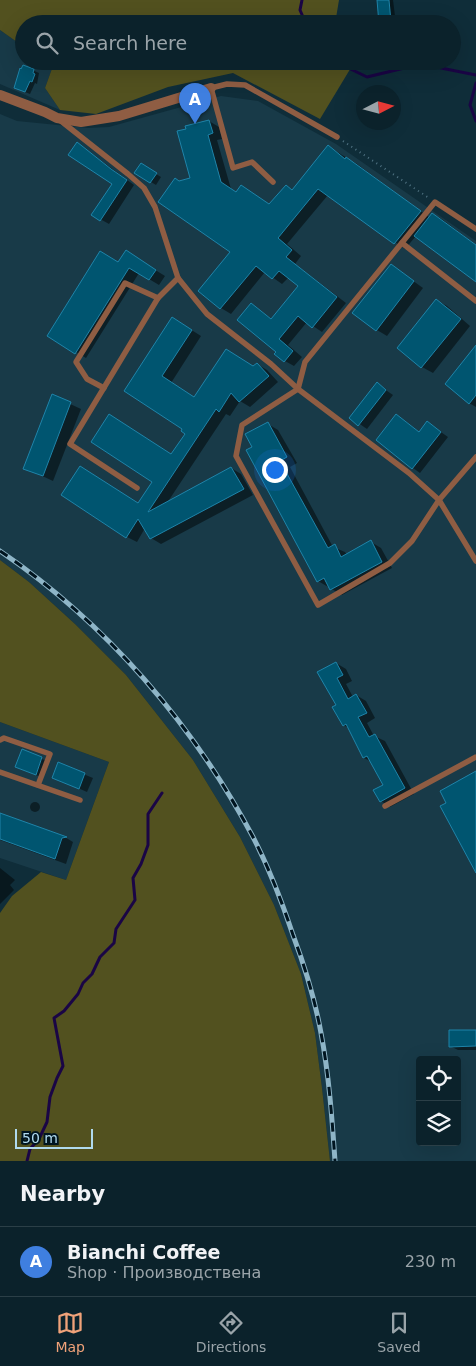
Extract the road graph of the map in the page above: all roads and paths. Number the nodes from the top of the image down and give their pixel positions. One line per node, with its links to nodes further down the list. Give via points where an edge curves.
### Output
1 (210, 88): 3 (street, via 102,119 80,122); 4 (lane, via 227,84 245,86); 5 (lane, via 233,168 252,162)
2 (0, 95): 3 (street)
3 (57, 118): 9 (lane, via 144,188 155,207)
4 (337, 137): 6 (path)
5 (273, 182)
6 (435, 202): 7 (lane); 8 (lane)
7 (476, 229)
8 (402, 242): 11 (lane); 13 (lane, via 306,362)
9 (178, 278): 10 (lane); 13 (lane, via 207,314)
10 (158, 298): 12 (lane); 12 (lane, via 125,283 76,362 87,379)
11 (476, 301)
12 (104, 388): 15 (lane, via 70,444)
13 (298, 389): 16 (lane, via 409,473); 16 (lane, via 242,424 236,456 318,605 390,563 412,541)
14 (476, 457): 16 (lane)
15 (137, 488)
16 (439, 500): 17 (lane)
17 (476, 560)
18 (0, 740): 21 (lane, via 4,738 50,754)
19 (476, 757): 23 (lane)
20 (0, 772): 21 (lane)
21 (38, 785): 22 (lane)
22 (80, 800)
23 (385, 806)

